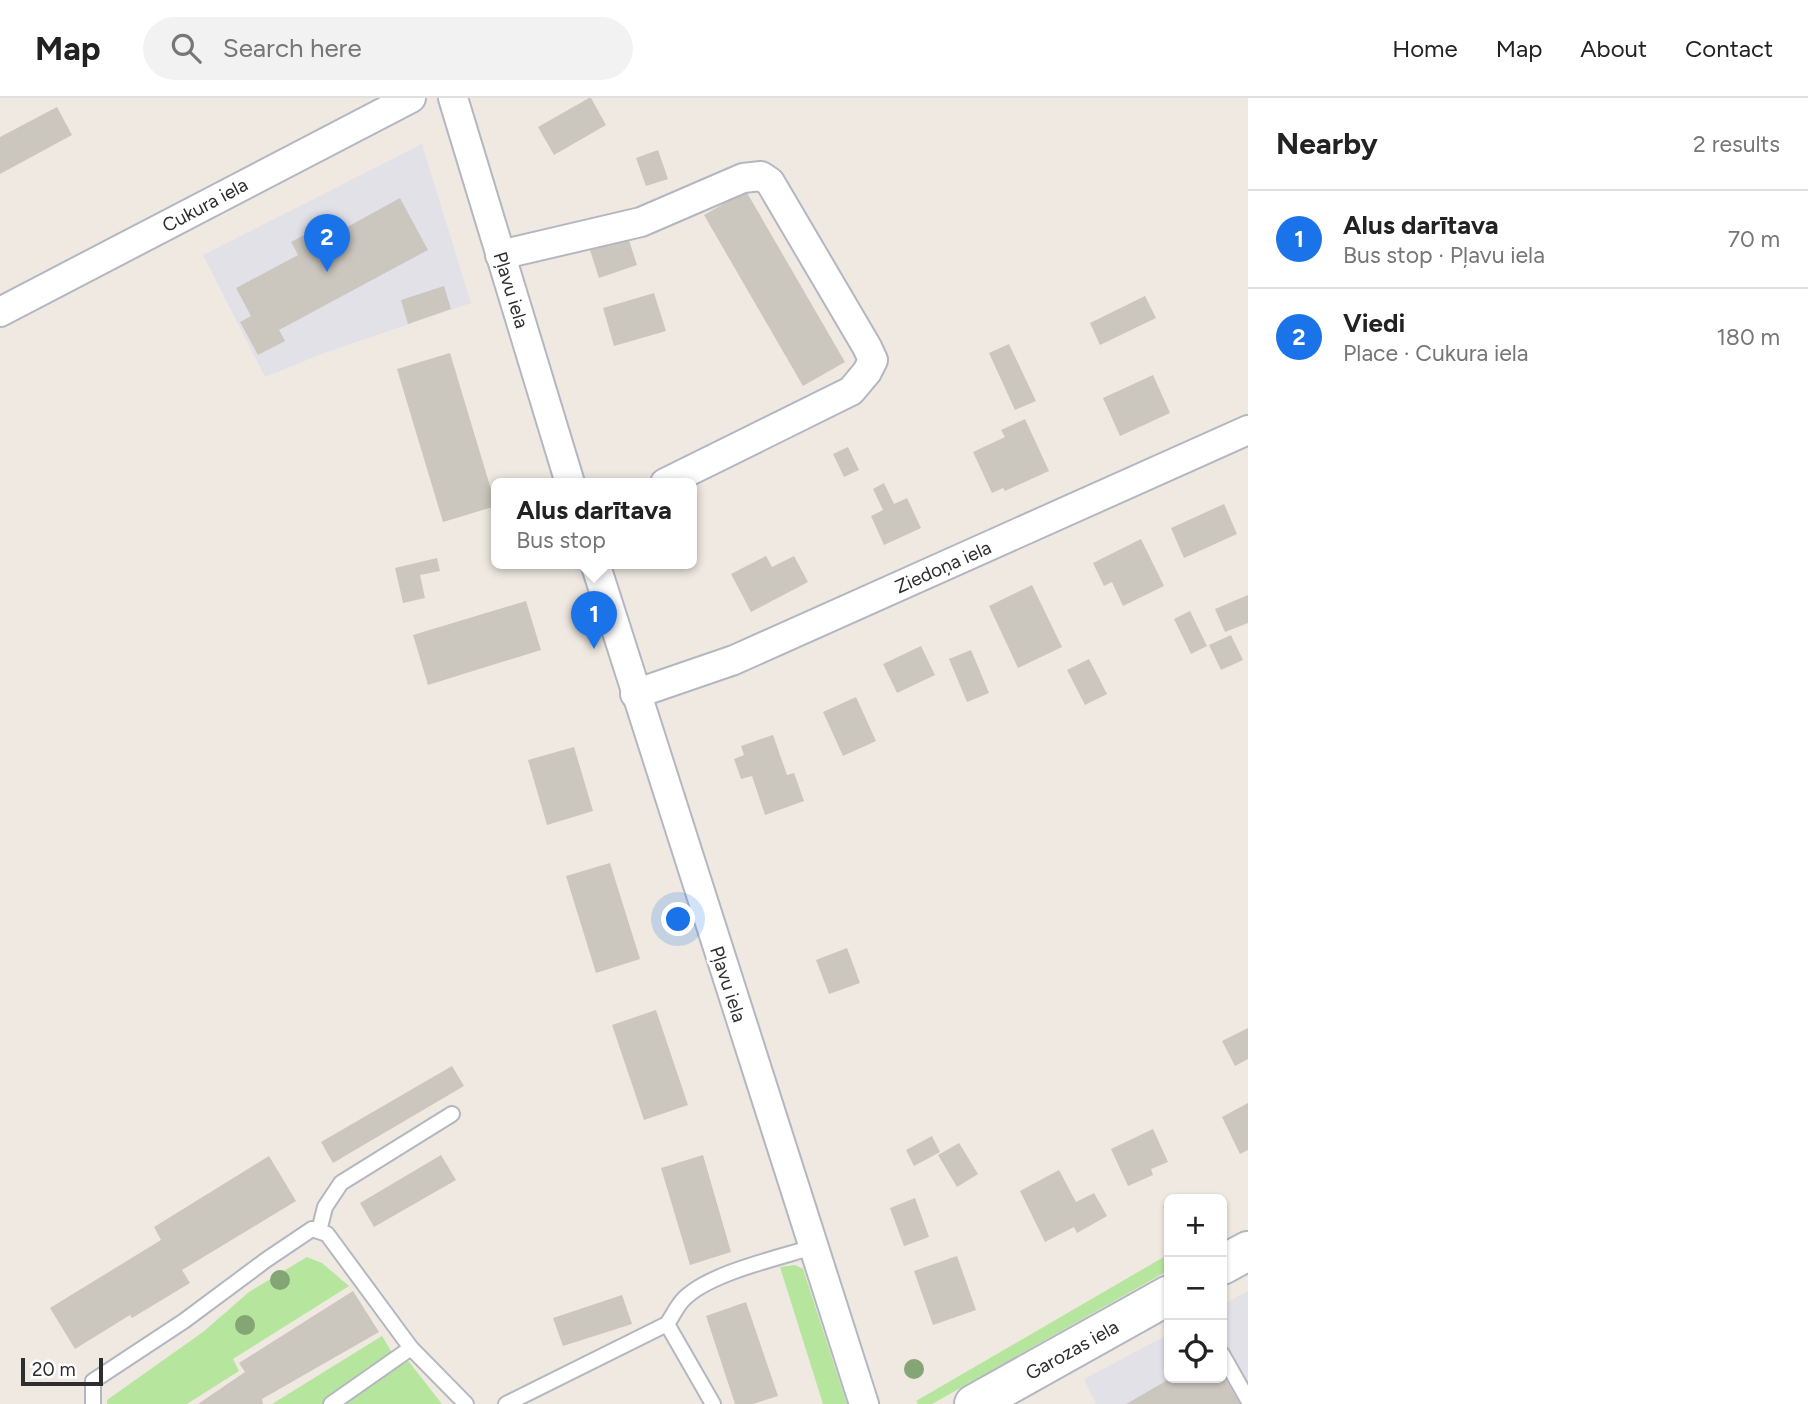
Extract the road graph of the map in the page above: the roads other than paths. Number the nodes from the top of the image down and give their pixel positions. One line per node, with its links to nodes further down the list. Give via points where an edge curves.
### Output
1 (411, 98): 4 (street, Cukura iela)
2 (453, 98): 3 (street, Pļavu iela)
3 (500, 255): 6 (street, Pļavu iela); 7 (street, via 641,222 743,178 761,176 770,182 873,360 850,391)
4 (0, 312)
5 (1248, 430): 9 (street, Ziedoņa iela, via 734,660)
6 (568, 478)
7 (675, 478)
8 (597, 569): 9 (street, Pļavu iela)
9 (635, 694): 12 (street, Pļavu iela)
10 (452, 1114): 11 (lane, via 341,1183 325,1207)
11 (319, 1231): 17 (lane, via 327,1234); 20 (lane, via 312,1228 93,1381)
12 (813, 1247): 16 (lane, via 699,1287 682,1301); 25 (street, Pļavu iela)
13 (1248, 1251): 14 (main road)
14 (1227, 1262)
15 (1164, 1298): 26 (main road, Garozas iela)
16 (667, 1324): 23 (lane); 24 (lane)
17 (411, 1348): 21 (lane); 22 (lane)
18 (1227, 1363): 19 (lane)
19 (1248, 1400)
20 (93, 1404)
21 (331, 1404)
22 (466, 1404)
23 (506, 1404)
24 (713, 1404)
25 (864, 1404)
26 (974, 1404)

